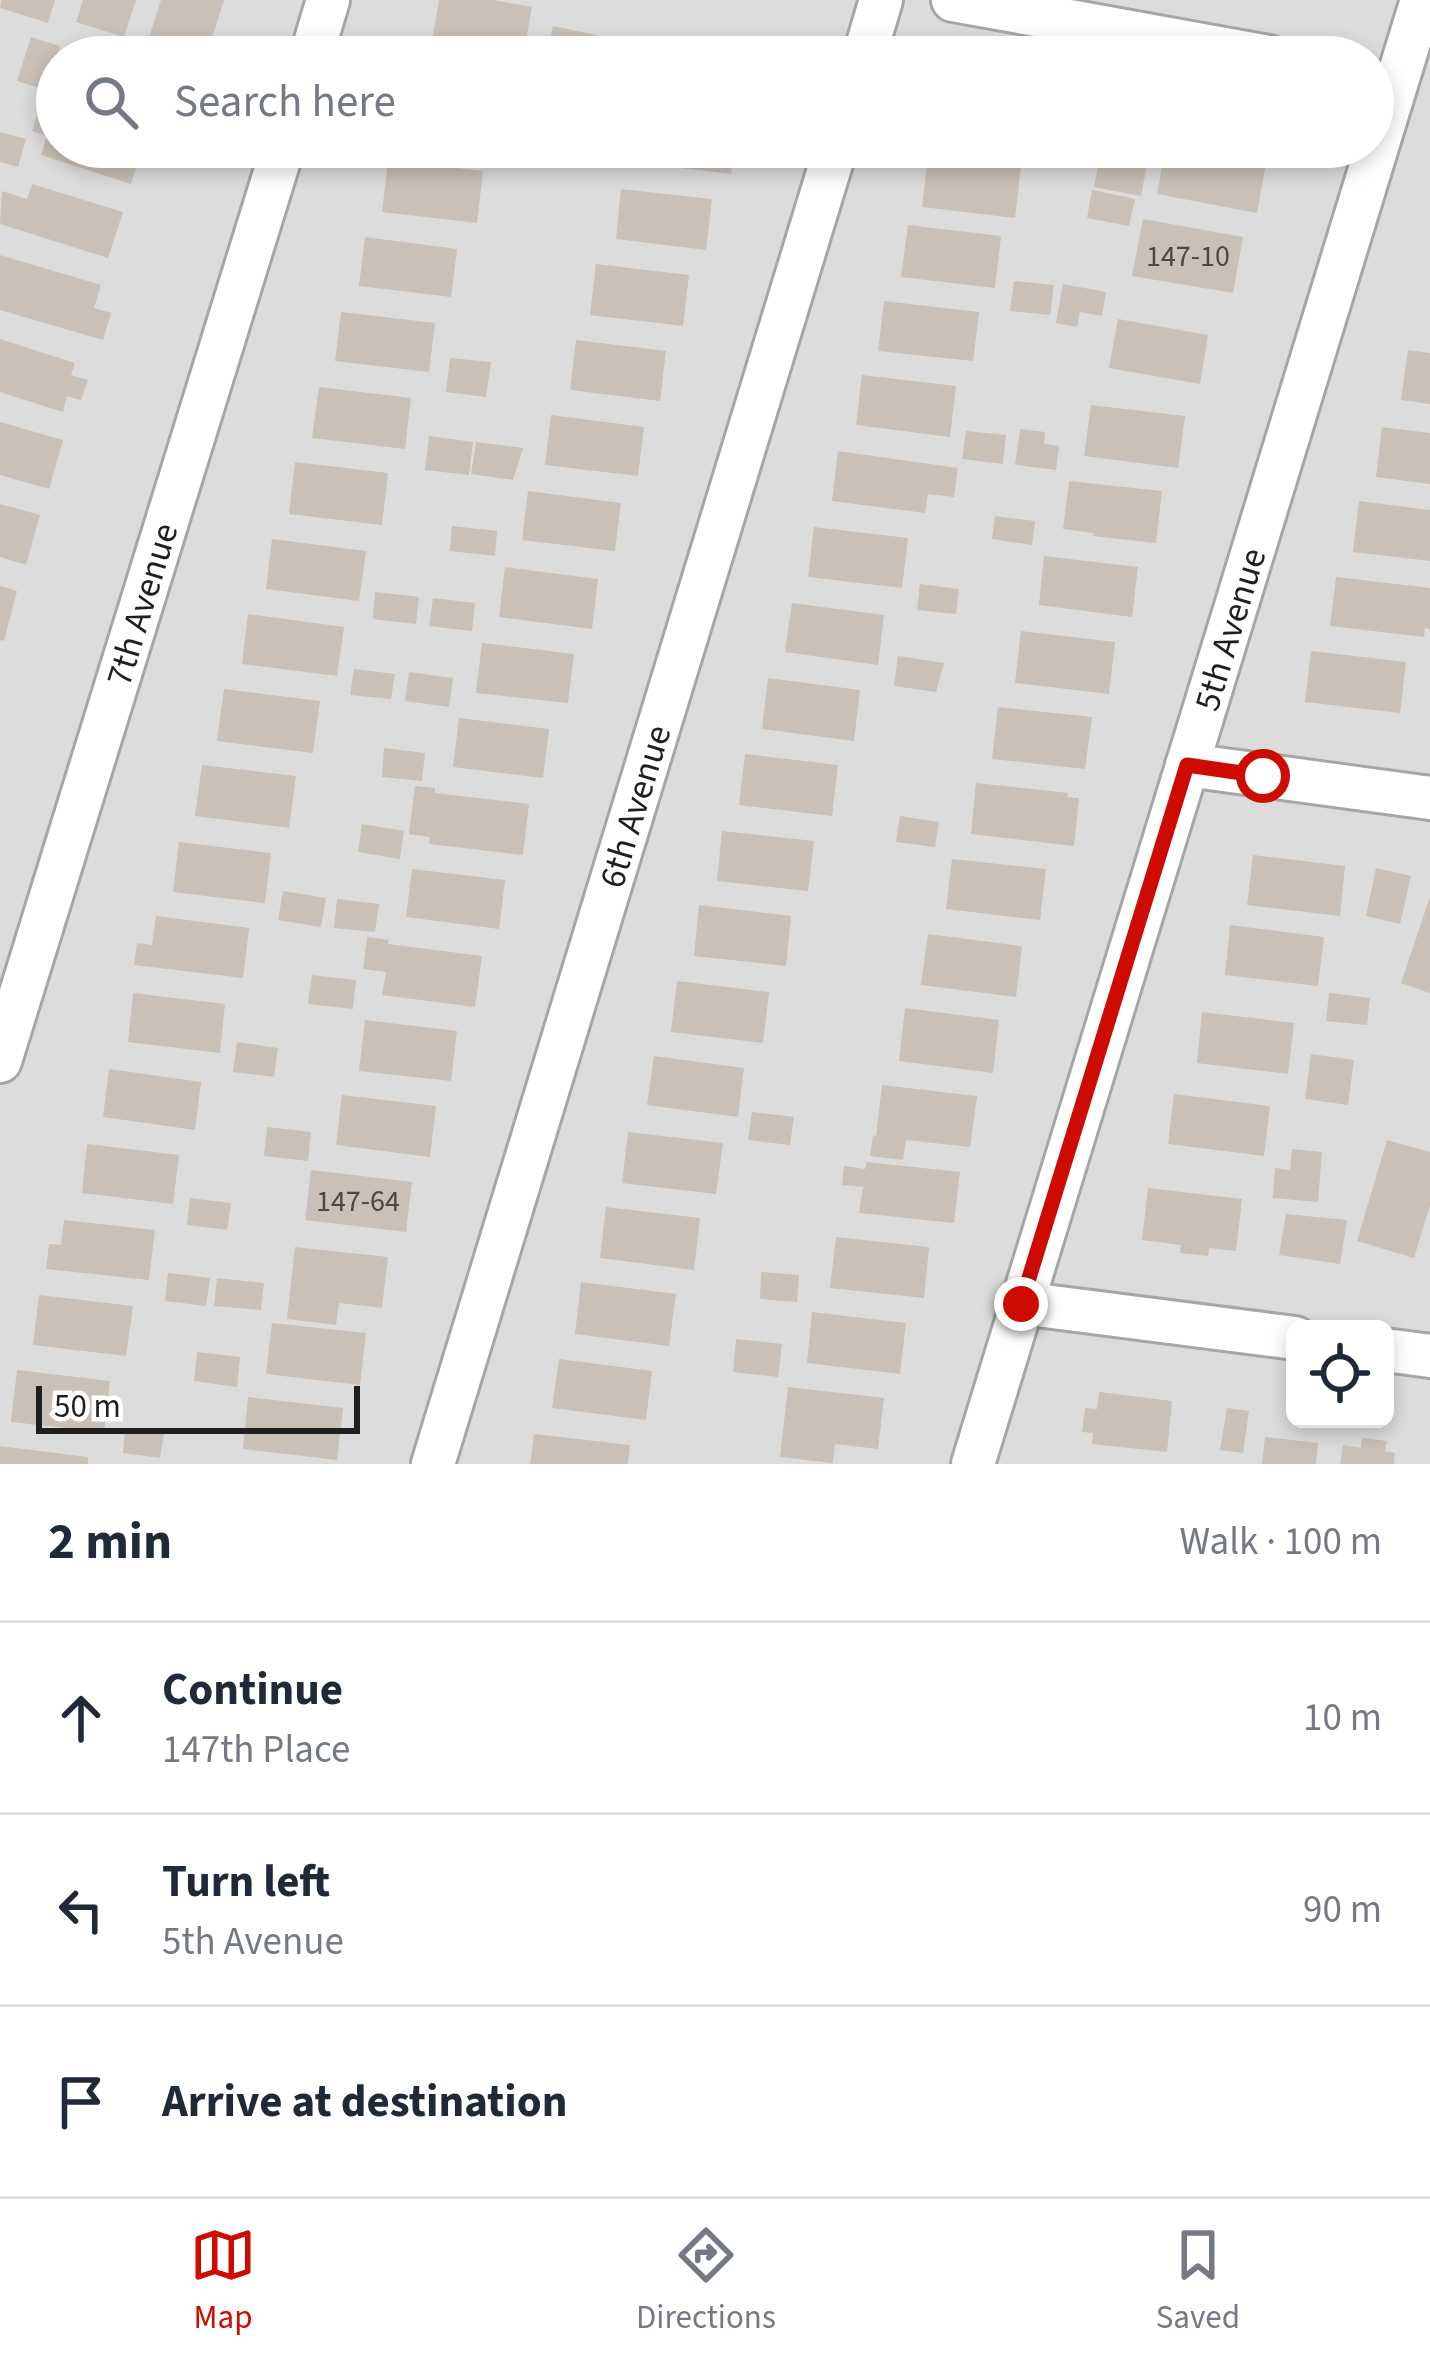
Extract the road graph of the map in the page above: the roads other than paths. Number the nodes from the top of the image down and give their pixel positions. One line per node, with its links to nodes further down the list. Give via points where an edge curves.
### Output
1 (328, 0): 5 (street)
2 (881, 0): 6 (street)
3 (953, 0): 7 (street)
4 (1422, 0): 8 (street, 5th Avenue)
5 (317, 36)
6 (870, 36)
7 (1153, 36)
8 (1400, 80)
9 (276, 168): 14 (street, 7th Avenue)
10 (830, 168): 19 (street, 6th Avenue)
11 (1373, 168): 12 (street, 5th Avenue)
12 (1187, 765): 13 (street); 15 (street, 5th Avenue)
13 (1430, 798)
14 (0, 1061)
15 (1021, 1304): 16 (street); 20 (street, 5th Avenue)
16 (1286, 1337)
17 (1394, 1351): 18 (street)
18 (1430, 1355)
19 (433, 1464)
20 (973, 1464)

